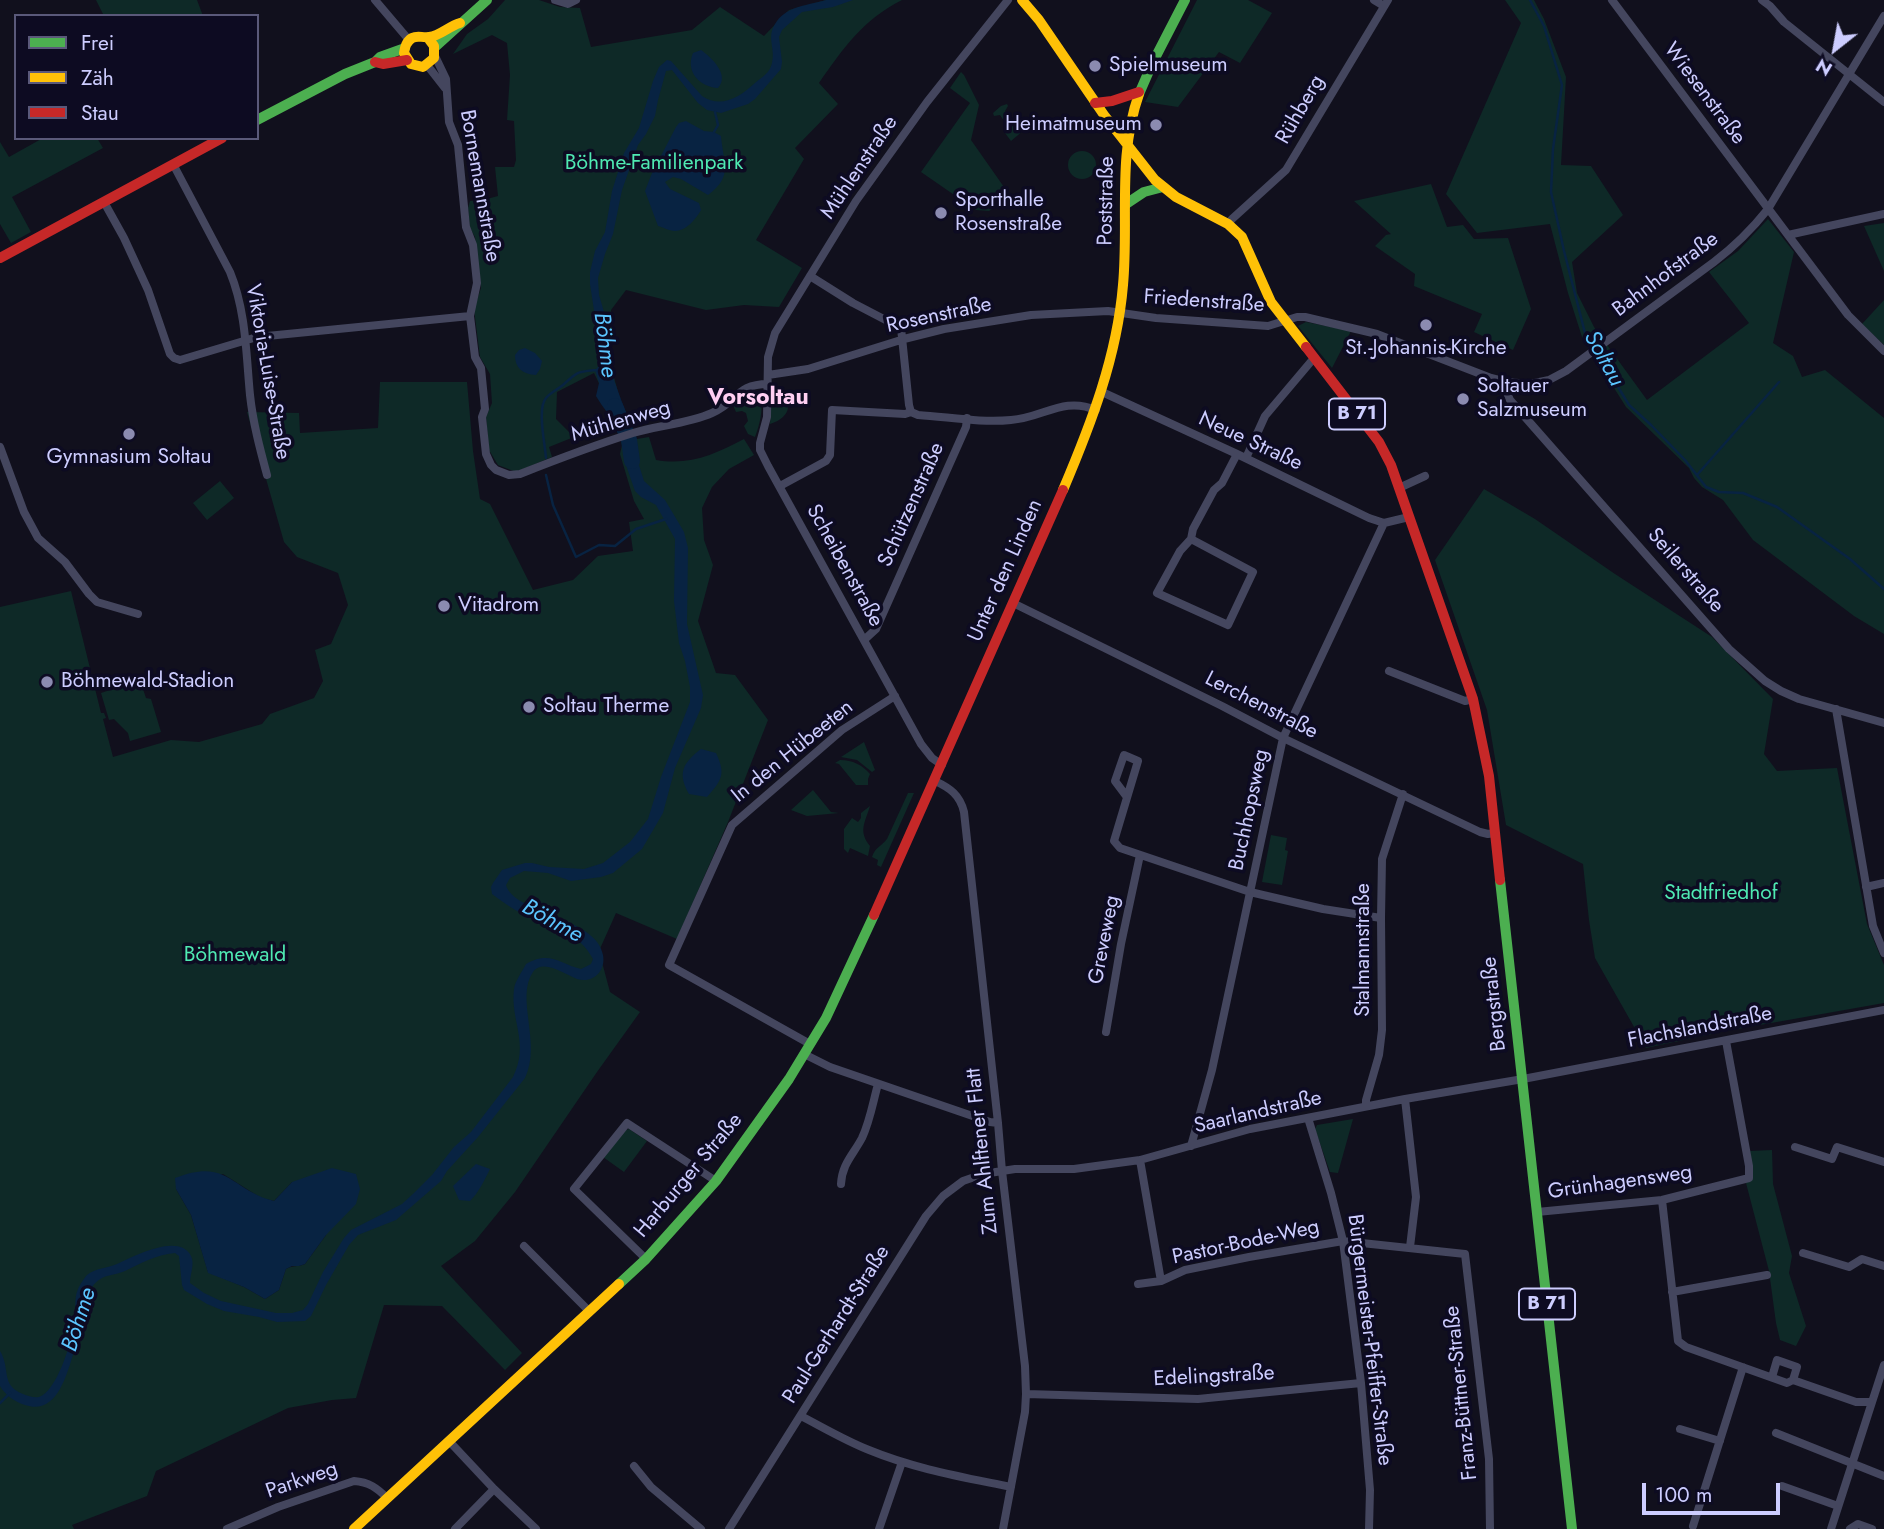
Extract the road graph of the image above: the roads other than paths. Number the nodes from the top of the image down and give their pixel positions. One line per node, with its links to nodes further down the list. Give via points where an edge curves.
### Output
1 (375, 0): 13 (street)
2 (487, 0): 14 (main road)
3 (555, 0): 4 (street, via 568,4)
4 (576, 0)
5 (1008, 0): 35 (street, Mühlenstraße, via 920,111)
6 (1022, 0): 21 (main road, Poststraße / B 71)
7 (1185, 0): 20 (main road)
8 (1374, 0): 11 (street)
9 (1612, 0): 30 (street, Wiesenstraße)
10 (1762, 0): 18 (street)
11 (1386, 3): 32 (street, Rühberg, via 1286,170)
12 (1884, 16): 18 (street, Bahnhofstraße)
13 (407, 44): 14 (main road, via 418,36); 15 (main road); 16 (main road)
14 (432, 47): 17 (main road); 19 (street, Bornemannstraße, via 446,79)
15 (408, 61): 16 (main road); 17 (main road, via 419,67)
16 (375, 62): 23 (main road)
17 (427, 65): 19 (street, Bornemannstraße)
18 (1849, 74): 22 (street); 30 (street, Bahnhofstraße)
19 (445, 88): 37 (street, Bornemannstraße, via 449,122 458,145 466,227 473,245 477,283)
20 (1139, 92): 21 (main road); 25 (main road)
21 (1095, 103): 25 (main road, Poststraße / B 71)
22 (1884, 103)
23 (259, 119)
24 (218, 140): 26 (main road)
25 (1127, 146): 27 (main road, B 71); 29 (main road, Poststraße)
26 (173, 164): 28 (main road); 40 (street, Viktoria-Luise-Straße, via 230,272)
27 (1163, 187): 29 (main road); 32 (main road, B 71)
28 (104, 202): 34 (main road); 40 (street, via 148,290 174,358)
29 (1126, 204): 36 (main road, Poststraße)
30 (1768, 208): 33 (street, Wiesenstraße); 44 (street, Bahnhofstraße, via 1734,246 1587,356 1549,380)
31 (1884, 214): 33 (street)
32 (1228, 224): 38 (main road, B 71, via 1247,244 1267,296)
33 (1788, 235): 41 (street, Wiesenstraße, via 1847,315)
34 (0, 258)
35 (810, 275): 39 (street, via 901,328); 43 (street, Mühlenstraße, via 775,334)
36 (1120, 313): 38 (street, Friedenstraße, via 1268,326); 39 (street, Rosenstraße, via 1031,315); 45 (main road, Poststraße)
37 (470, 316): 40 (street); 50 (street, Bornemannstraße, via 475,357 481,368)
38 (1286, 321): 42 (main road, Bergstraße / B 71); 44 (street, Bahnhofstraße, via 1305,317 1377,334)
39 (904, 339): 43 (street, Rosenstraße, via 808,369); 47 (street)
40 (246, 340): 52 (street, Viktoria-Luise-Straße, via 253,413)
41 (1884, 351)
42 (1314, 358): 51 (street, via 1265,416); 55 (main road, Bergstraße / B 71, via 1387,454)
43 (768, 376): 50 (street, Mühlenweg, via 711,414 634,433 520,474 496,470); 54 (street, Scheibenstraße, via 768,412 760,450)
44 (1507, 382): 65 (street, Seilerstraße, via 1510,400 1729,649 1772,686)
45 (1102, 392): 46 (main road, Unter den Linden); 51 (street, Neue Straße)
46 (1096, 410): 48 (street, Schützenstraße, via 1069,404 1015,420); 59 (main road, Unter den Linden)
47 (912, 412): 48 (street, Schützenstraße); 54 (street, Schützenstraße, via 832,410 826,461)
48 (967, 418): 61 (street, Schützenstraße, via 876,629)
49 (0, 447): 60 (street, via 38,538 65,562 97,602)
50 (486, 454)
51 (1241, 456): 57 (street, Neue Straße); 58 (street, via 1214,490)
52 (267, 475)
53 (1425, 476): 55 (street)
54 (780, 486): 61 (street, Scheibenstraße)
55 (1399, 488): 56 (main road, Bergstraße / B 71)
56 (1409, 517): 57 (street); 64 (main road, Bergstraße / B 71)
57 (1384, 523): 67 (street, Buchhopsweg)
58 (1191, 539): 58 (street, via 1157,593 1228,625 1253,572)
59 (1013, 603): 67 (street, Lerchenstraße); 68 (main road, Unter den Linden)
60 (138, 614)
61 (864, 640): 63 (street, Scheibenstraße)
62 (1389, 671): 64 (street, via 1465,701)
63 (895, 696): 68 (street, Scheibenstraße, via 926,752); 82 (street, In den Hübeeten, via 842,730 732,825 669,965)
64 (1473, 699): 72 (main road, Bergstraße / B 71)
65 (1836, 709): 66 (street, Seilerstraße); 75 (street)
66 (1884, 723)
67 (1283, 738): 70 (street, Lerchenstraße); 76 (street, Buchhopsweg)
68 (942, 765): 69 (main road, Harburger Straße)
69 (934, 781): 82 (main road, Harburger Straße, via 848,975); 88 (street, Zum Ahlftener Flatt, via 952,790 964,812)
70 (1403, 794): 72 (street, Lerchenstraße, via 1480,832); 77 (street, Stalmannstraße, via 1382,859)
71 (1127, 797): 71 (street, via 1115,781 1124,755 1138,761); 73 (street, via 1114,841)
72 (1495, 832): 83 (main road, Bergstraße / B 71)
73 (1140, 855): 76 (street); 80 (street, Greveweg)
74 (1884, 883): 75 (street)
75 (1866, 887): 78 (street, via 1873,926)
76 (1251, 891): 77 (street); 89 (street, Buchhopsweg)
77 (1381, 918): 86 (street, Stalmannstraße, via 1382,1030)
78 (1884, 953)
79 (1884, 1010): 81 (street, Flachslandstraße)
80 (1106, 1032)
81 (1726, 1041): 83 (street, Flachslandstraße); 96 (street, Grünhagensweg, via 1749,1178)
82 (807, 1049): 84 (street, via 830,1067); 94 (main road, Harburger Straße)
83 (1523, 1079): 85 (street, Saarlandstraße); 97 (main road, Bergstraße / B 71)
84 (878, 1084): 88 (street); 95 (street, via 866,1126 842,1170)
85 (1405, 1099): 86 (street, Saarlandstraße); 100 (street, via 1416,1197)
86 (1366, 1107): 87 (street, Saarlandstraße)
87 (1308, 1118): 89 (street, Saarlandstraße); 98 (street, Bürgermeister-Pfeiffer-Straße)
88 (998, 1123): 93 (street, Zum Ahlftener Flatt)
89 (1191, 1146): 91 (street, Saarlandstraße)
90 (1795, 1147): 92 (street, via 1832,1159 1836,1147)
91 (1140, 1160): 93 (street, Saarlandstraße, via 1074,1169); 106 (street)
92 (1884, 1162)
93 (1002, 1171): 115 (street, Zum Ahlftener Flatt); 117 (street, Paul-Gerhardt-Straße, via 963,1181 926,1216)
94 (716, 1181): 103 (main road, Harburger Straße); 103 (street, via 626,1123 574,1189)
95 (841, 1184)
96 (1662, 1199): 97 (street, Grünhagensweg); 108 (street)
97 (1537, 1212): 143 (main road, Bergstraße / B 71)
98 (1343, 1241): 100 (street, Pastor-Bode-Weg); 106 (street, Pastor-Bode-Weg, via 1185,1270); 114 (street, Bürgermeister-Pfeiffer-Straße)
99 (524, 1246): 109 (street)
100 (1410, 1247): 102 (street, Pastor-Bode-Weg)
101 (1803, 1253): 104 (street, via 1849,1267 1862,1259)
102 (1465, 1254): 142 (street, Franz-Büttner-Straße, via 1489,1459)
103 (646, 1259): 109 (main road, Harburger Straße)
104 (1884, 1266)
105 (1767, 1275): 108 (street)
106 (1161, 1281): 107 (street, Pastor-Bode-Weg)
107 (1138, 1284)
108 (1672, 1292): 111 (street, via 1678,1341)
109 (589, 1311): 120 (main road, Harburger Straße)
110 (1884, 1365): 116 (street)
111 (1743, 1367): 112 (street); 121 (street)
112 (1772, 1377): 113 (street, via 1787,1384); 113 (street, via 1777,1360 1797,1367)
113 (1793, 1380): 116 (street, via 1856,1402)
114 (1361, 1383): 115 (street, Edelingstraße, via 1198,1399); 141 (street, Bürgermeister-Pfeiffer-Straße)
115 (1026, 1394): 127 (street, Zum Ahlftener Flatt)
116 (1871, 1402): 123 (street)
117 (801, 1416): 122 (street); 138 (street, Paul-Gerhardt-Straße)
118 (1680, 1429): 121 (street)
119 (1776, 1433): 123 (street)
120 (449, 1441): 128 (street); 129 (main road, Harburger Straße)
121 (1720, 1441): 131 (street)
122 (902, 1462): 127 (street); 139 (street)
123 (1851, 1463): 125 (street); 130 (street)
124 (634, 1466): 137 (street, via 651,1487)
125 (1884, 1476)
126 (1782, 1486): 130 (street)
127 (1011, 1487): 140 (street, Zum Ahlftener Flatt)
128 (495, 1489): 135 (street); 136 (street)
129 (387, 1498): 133 (street, Parkweg, via 372,1485 354,1481); 134 (main road, Harburger Straße)
130 (1838, 1506): 132 (street)
131 (1693, 1526)
132 (1832, 1527): 144 (street)
133 (227, 1529)
134 (354, 1529)
135 (455, 1529)
136 (536, 1529)
137 (702, 1529)
138 (729, 1529)
139 (879, 1529)
140 (1003, 1529)
141 (1369, 1529)
142 (1490, 1529)
143 (1572, 1529)
144 (1848, 1529): 145 (street, via 1858,1524)
145 (1872, 1529)

